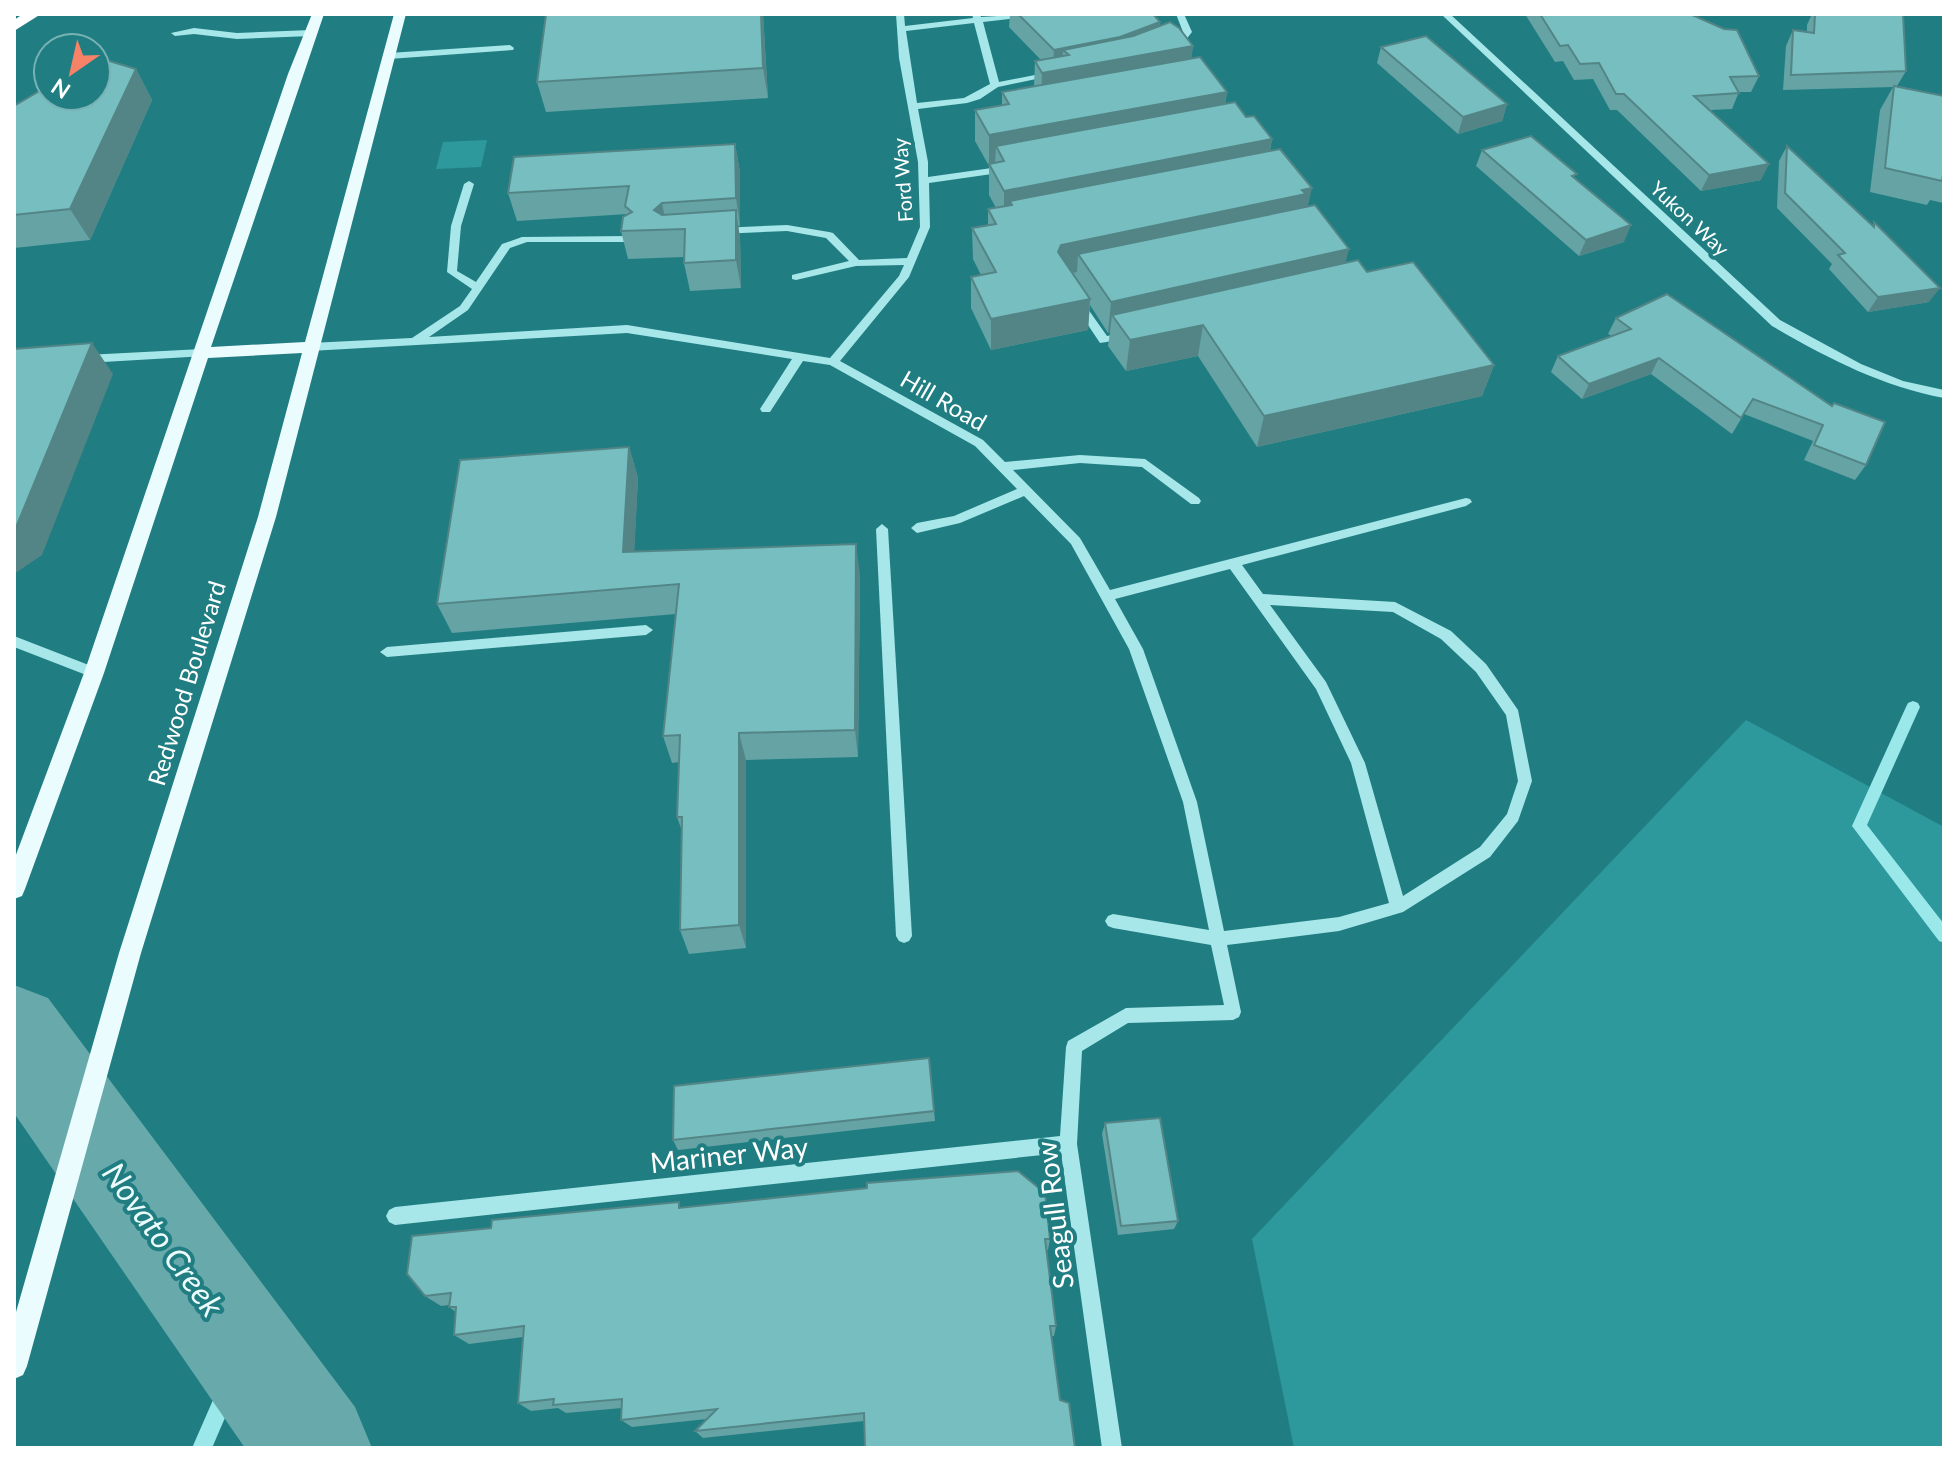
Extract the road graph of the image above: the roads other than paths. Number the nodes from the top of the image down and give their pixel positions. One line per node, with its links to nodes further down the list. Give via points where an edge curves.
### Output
1 (34, 14): 9 (highway)
2 (318, 14): 12 (main road)
3 (400, 14): 15 (main road, Redwood Boulevard)
4 (900, 14): 10 (street, Ford Way)
5 (1028, 14): 8 (street)
6 (1180, 14): 14 (street, via 1188,32 1178,44)
7 (1445, 14): 36 (street, Yukon Way, via 1776,323 1834,358 1913,390)
8 (976, 18): 10 (street); 17 (street)
9 (14, 26)
10 (901, 29): 18 (street, Ford Way)
11 (175, 33): 12 (street)
12 (311, 33): 32 (main road)
13 (510, 48): 15 (street)
14 (1164, 49)
15 (389, 56): 31 (main road, Redwood Boulevard)
16 (1066, 72): 17 (street)
17 (995, 85): 18 (street, via 965,103)
18 (913, 106): 20 (street, Ford Way)
19 (1022, 166): 20 (street)
20 (924, 181): 24 (street, Ford Way, via 925,227)
21 (469, 184): 27 (street, via 456,226 452,272)
22 (709, 233): 25 (street, via 787,228 829,235)
23 (601, 240): 23 (street, via 631,240); 27 (street, via 526,239 506,246)
24 (911, 261): 25 (street); 35 (street, Ford Way, via 904,277)
25 (856, 263): 26 (street)
26 (796, 277)
27 (477, 287): 30 (street, via 464,308)
28 (1072, 292): 29 (street, via 1104,340)
29 (1135, 334)
30 (414, 341): 31 (street, Hill Road); 33 (street, Hill Road, via 627,329)
31 (310, 347): 32 (main road); 59 (main road, Redwood Boulevard, via 267,517 130,953)
32 (202, 353): 34 (street); 50 (main road)
33 (800, 356): 35 (street, Hill Road); 37 (street)
34 (80, 360)
35 (833, 362): 38 (street, Hill Road, via 979,443)
36 (1944, 394)
37 (766, 409)
38 (1002, 467): 39 (street, Hill Road); 40 (street, via 1080,459 1145,463)
39 (1026, 490): 42 (street, via 956,520); 45 (street, Hill Road, via 1076,541)
40 (1195, 501)
41 (1466, 502): 44 (street)
42 (917, 528)
43 (882, 529): 54 (street)
44 (1233, 563): 45 (street); 46 (street)
45 (1107, 596): 55 (street, Hill Road, via 1136,649 1190,802)
46 (1258, 599): 52 (street, via 1321,686 1358,763); 52 (street, via 1395,607 1446,635 1481,668 1513,714 1525,781 1513,817 1485,852)
47 (646, 630): 49 (street)
48 (14, 641): 50 (street)
49 (387, 652)
50 (94, 673): 51 (main road)
51 (14, 889)
52 (1398, 907): 55 (street, via 1339,924)
53 (1113, 921): 55 (street)
54 (904, 936)
55 (1219, 939): 56 (street, Hill Road)
56 (1233, 1012): 57 (street, Seagull Row, via 1126,1016 1074,1047)
57 (1068, 1144): 58 (street, Mariner Way); 60 (street, Seagull Row)
58 (395, 1216)
59 (14, 1366)
60 (1112, 1448)

